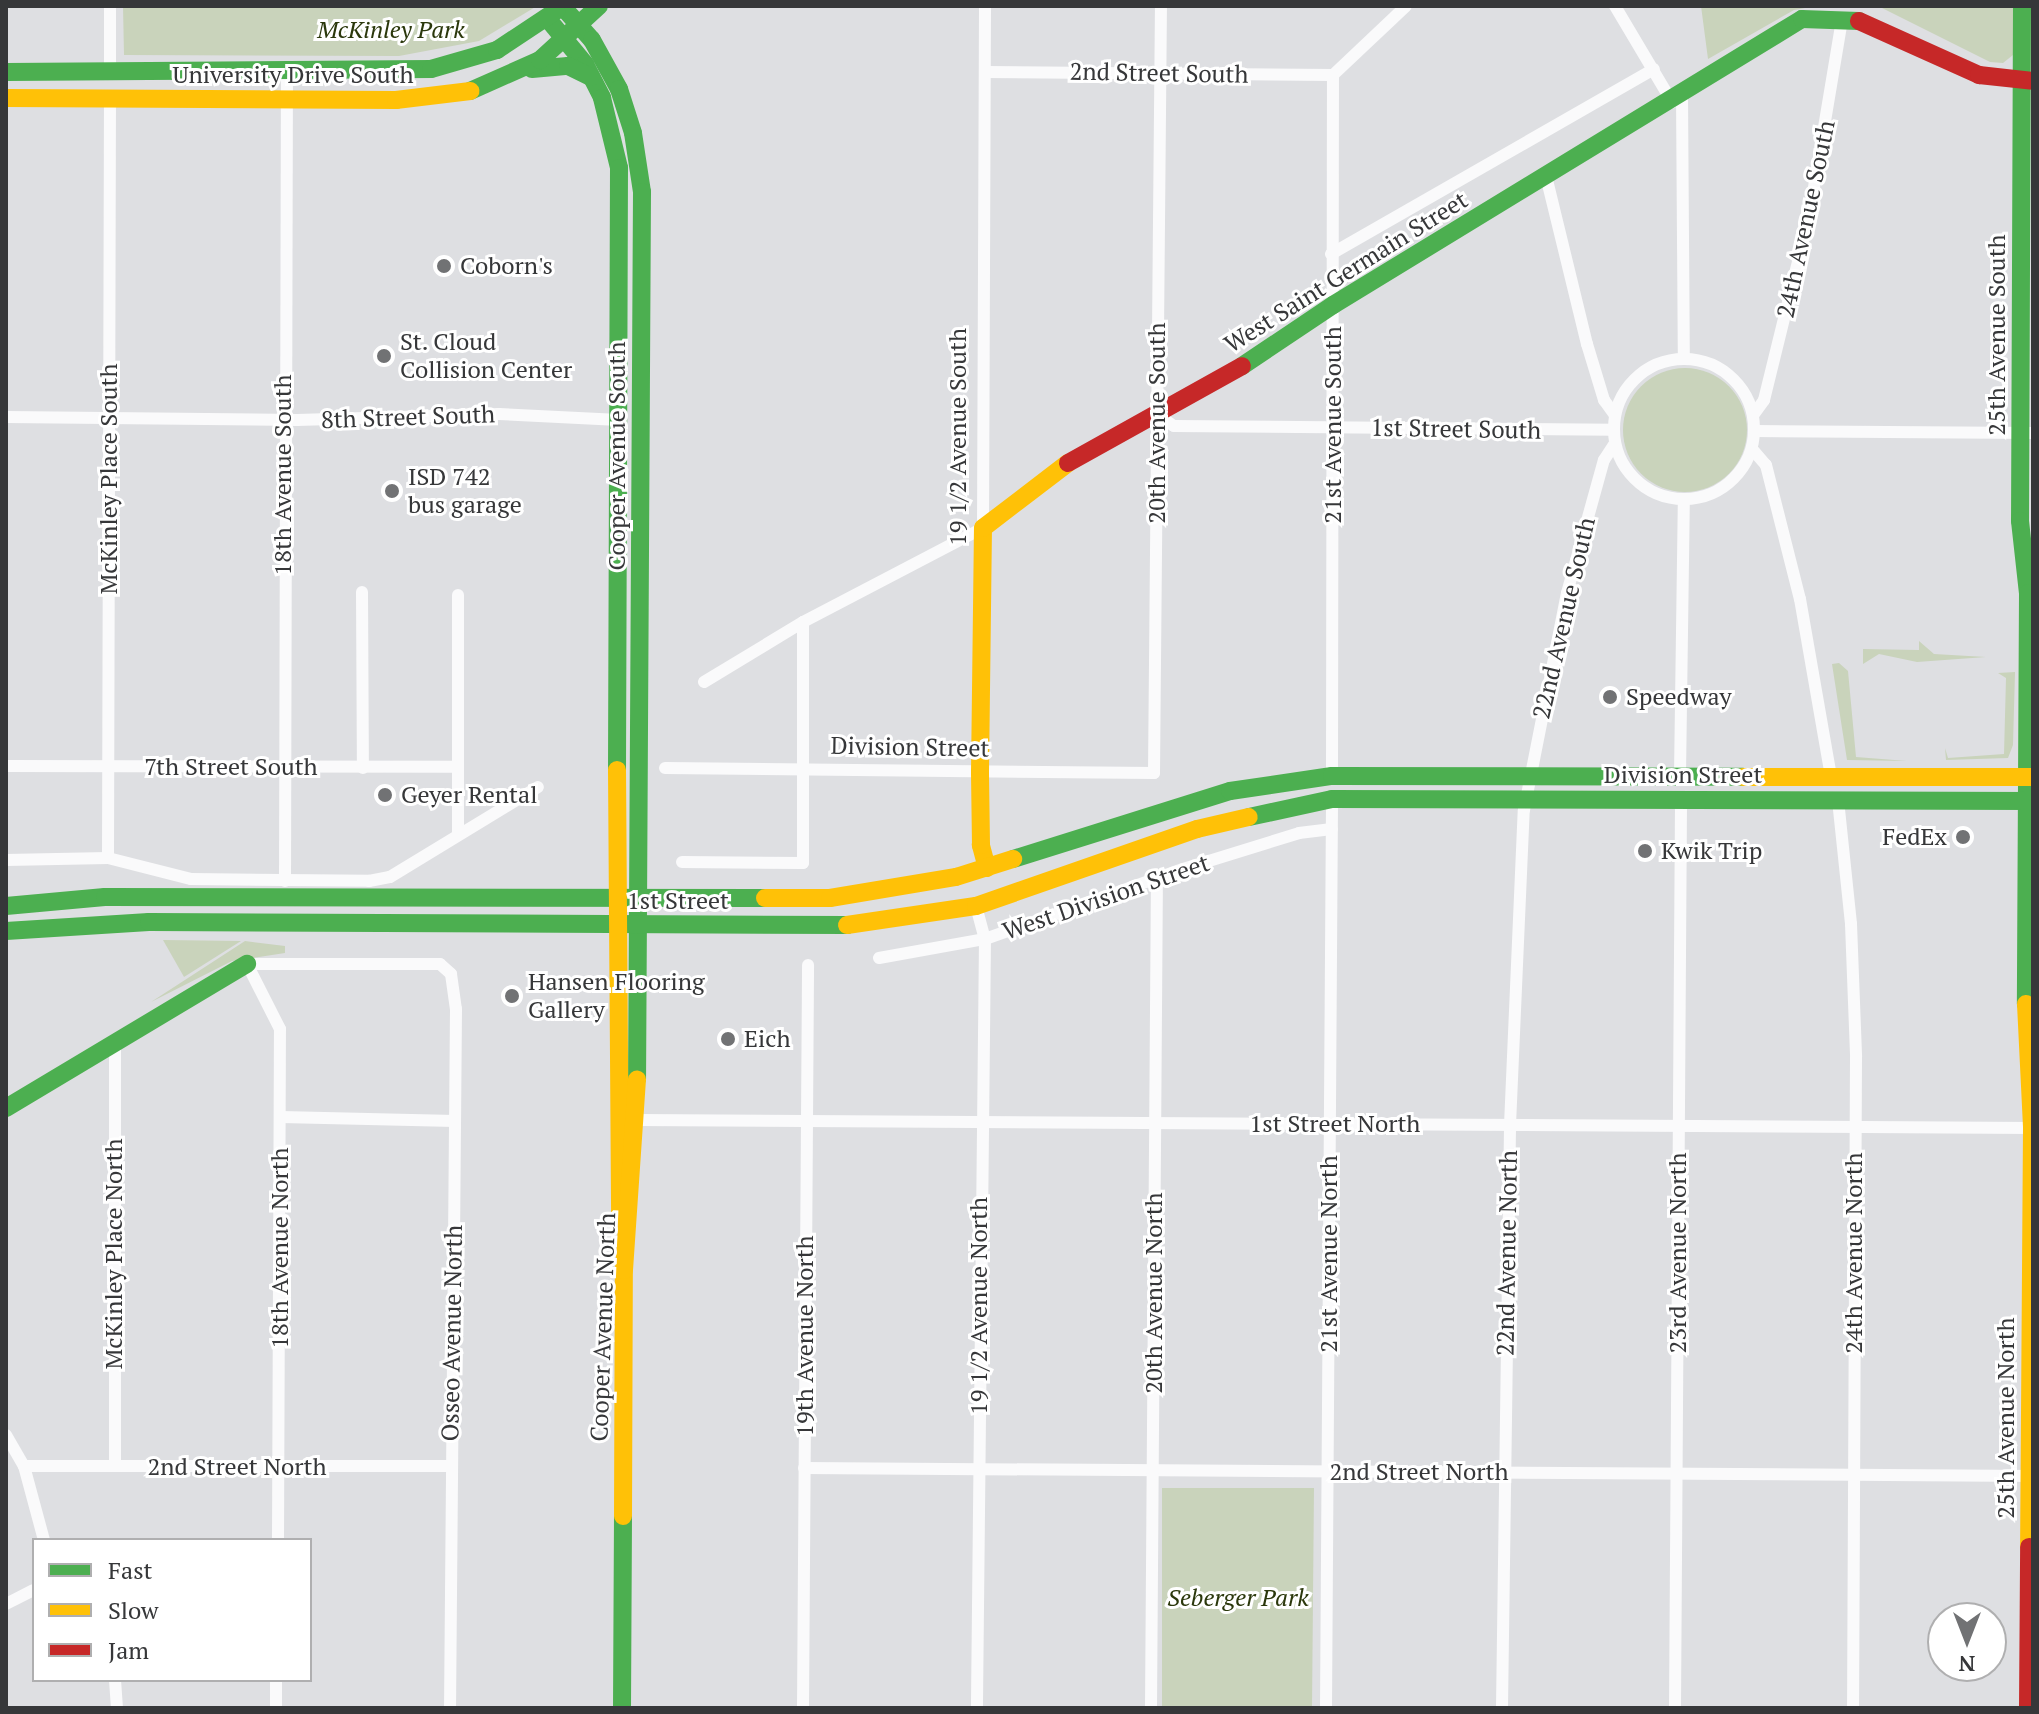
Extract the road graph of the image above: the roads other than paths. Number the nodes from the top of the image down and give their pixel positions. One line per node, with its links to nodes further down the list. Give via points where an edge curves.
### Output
1 (110, 6): 13 (street)
2 (599, 6): 10 (main road)
3 (985, 6): 17 (street, 19 1/2 Avenue South)
4 (1161, 6): 18 (street, 20th Avenue South)
5 (1406, 6): 19 (street)
6 (1615, 6): 12 (street)
7 (2022, 6): 21 (main road, 25th Avenue South)
8 (556, 10): 10 (main road, Cooper Avenue South); 11 (main road); 14 (main road, University Drive South, via 497,50 445,67)
9 (1842, 19): 21 (main road, West Saint Germain Street, via 1885,29 1979,75); 24 (main road, West Saint Germain Street, via 1802,19); 30 (street, 24th Avenue South, via 1809,217 1764,400)
10 (581, 26): 11 (main road); 78 (main road, Cooper Avenue South, via 627,110 642,192)
11 (566, 40): 16 (main road, University Drive South); 20 (main road)
12 (1654, 69): 24 (street); 27 (street, West Saint Germain Street)
13 (110, 70): 14 (main road, University Drive South); 15 (main road, University Drive South)
14 (287, 70): 25 (street, 18th Avenue South)
15 (6, 72)
16 (518, 72): 20 (main road, via 568,66); 25 (main road, University Drive South, via 443,97)
17 (985, 72): 18 (street, 2nd Street South); 43 (street, 19 1/2 Avenue South)
18 (1158, 73): 19 (street, 2nd Street South); 31 (street, 20th Avenue South)
19 (1333, 75): 27 (street, 21st Avenue South)
20 (592, 78): 36 (main road, via 608,113 619,168)
21 (2028, 81): 39 (main road, 25th Avenue South)
22 (6, 98): 23 (main road, University Drive South)
23 (110, 99): 25 (main road, University Drive South); 34 (street, McKinley Place South)
24 (1677, 99): 26 (main road, West Saint Germain Street); 29 (street)
25 (288, 100): 35 (street, 18th Avenue South)
26 (1546, 176): 28 (main road, West Saint Germain Street); 32 (street, via 1587,344 1604,400)
27 (1331, 254): 28 (street, 21st Avenue South)
28 (1333, 305): 31 (main road, West Saint Germain Street); 37 (street, 21st Avenue South)
29 (1684, 358): 30 (street, via 1729,373); 32 (street, via 1639,374 1623,392)
30 (1754, 414): 38 (street)
31 (1158, 415): 37 (street, 1st Street South, via 1174,426); 43 (main road, West Saint Germain Street, via 1071,461); 57 (street, 20th Avenue South)
32 (1615, 415): 40 (street)
33 (6, 417): 34 (street, 8th Street South)
34 (109, 417): 35 (street, 8th Street South); 50 (street, McKinley Place South)
35 (283, 420): 36 (street, 8th Street South, via 499,414); 51 (street, 18th Avenue South)
36 (619, 420): 77 (main road)
37 (1334, 428): 40 (street, 1st Street South); 60 (street, 21st Avenue South)
38 (1755, 431): 39 (street); 41 (street)
39 (2027, 433): 47 (main road, 25th Avenue South)
40 (1614, 437): 42 (street, via 1624,465 1639,483); 58 (street, 22nd Avenue South, via 1587,517)
41 (1752, 449): 42 (street, via 1726,486); 61 (street, via 1766,465 1800,599)
42 (1684, 499): 59 (street)
43 (983, 528): 46 (street, West Saint Germain Street); 56 (main road, 19 1/2 Avenue South)
44 (362, 592): 53 (street)
45 (458, 595): 52 (street)
46 (803, 622): 48 (street, West Saint Germain Street); 55 (street)
47 (2026, 663): 62 (main road, 25th Avenue North)
48 (704, 682)
49 (6, 766): 50 (street, 7th Street South)
50 (109, 766): 51 (street, 7th Street South); 71 (street, McKinley Place South)
51 (282, 767): 53 (street, 7th Street South); 76 (street, 18th Avenue South)
52 (456, 767): 53 (street, 7th Street South); 70 (street)
53 (363, 768)
54 (665, 768): 55 (street, Division Street)
55 (804, 770): 56 (street, Division Street); 73 (street, via 803,863)
56 (980, 772): 57 (street, Division Street); 74 (main road, 19 1/2 Avenue South, via 981,845)
57 (1154, 773)
58 (1530, 774): 59 (main road, Division Street); 60 (main road, Division Street); 64 (street, 22nd Avenue South)
59 (1680, 775): 61 (main road, Division Street)
60 (1332, 776): 74 (main road, 1st Street, via 1192,800)
61 (1831, 776): 62 (main road, Division Street)
62 (2029, 777): 68 (main road, 25th Avenue North)
63 (538, 787): 70 (street)
64 (1526, 798): 65 (main road, Division Street); 66 (main road, Division Street); 97 (street, 22nd Avenue North)
65 (1332, 799): 69 (street, 21st Avenue North); 80 (main road, 1st Street, via 1197,829)
66 (1681, 799): 67 (main road, Division Street); 98 (street, 23rd Avenue North)
67 (1838, 800): 68 (main road, Division Street); 100 (street, 24th Avenue North, via 1851,924)
68 (2028, 801): 99 (main road, 25th Avenue North)
69 (1332, 829): 75 (street, West Division Street, via 1299,833); 96 (street, 21st Avenue North)
70 (458, 834): 76 (street, via 390,877)
71 (108, 858): 72 (street); 76 (street, via 191,879)
72 (6, 860)
73 (682, 862)
74 (987, 868): 78 (main road, 1st Street, via 905,888 830,898)
75 (1157, 878): 84 (street, West Division Street); 95 (street, 20th Avenue North)
76 (285, 881)
77 (616, 899): 78 (main road, 1st Street); 79 (main road, 1st Street, via 105,897); 81 (main road)
78 (639, 900): 82 (main road, Cooper Avenue North)
79 (6, 906)
80 (976, 906): 82 (main road, 1st Street, via 851,925); 84 (street, 19 1/2 Avenue North)
81 (616, 925): 82 (main road, 1st Street); 83 (main road, 1st Street, via 149,922); 101 (main road, via 617,1170)
82 (638, 925): 91 (main road, Cooper Avenue North)
83 (6, 931)
84 (985, 939): 85 (street, West Division Street); 94 (street, 19 1/2 Avenue North)
85 (879, 958)
86 (247, 964): 88 (main road); 90 (street, 18th Avenue North, via 280,1029); 92 (street, Osseo Avenue North, via 440,964 456,988)
87 (808, 965): 93 (street, 19th Avenue North)
88 (115, 1042): 89 (main road); 104 (street, McKinley Place North)
89 (6, 1108)
90 (281, 1117): 92 (street); 106 (street, 18th Avenue North)
91 (637, 1120): 93 (street, 1st Street North); 101 (main road, Cooper Avenue North)
92 (455, 1121): 105 (street, Osseo Avenue North)
93 (807, 1121): 94 (street, 1st Street North); 107 (street, 19th Avenue North)
94 (981, 1122): 95 (street, 1st Street North); 108 (street, 19 1/2 Avenue North)
95 (1155, 1123): 96 (street, 1st Street North); 109 (street, 20th Avenue North)
96 (1330, 1124): 97 (street, 1st Street North); 110 (street, 21st Avenue North)
97 (1510, 1125): 98 (street, 1st Street North); 111 (street, 22nd Avenue North)
98 (1679, 1126): 100 (street, 1st Street North); 112 (street, 23rd Avenue North)
99 (2033, 1126): 100 (street, 1st Street North); 114 (main road, 25th Avenue North)
100 (1855, 1127): 113 (street, 24th Avenue North)
101 (624, 1270): 124 (main road, Cooper Avenue North)
102 (6, 1435): 103 (street)
103 (24, 1466): 104 (street, 2nd Street North); 115 (street)
104 (115, 1466): 106 (street, 2nd Street North)
105 (451, 1466): 106 (street, 2nd Street North); 123 (street, Osseo Avenue North)
106 (279, 1468): 116 (street, 18th Avenue North)
107 (804, 1468): 108 (street, 2nd Street North); 125 (street, 19th Avenue North)
108 (978, 1469): 109 (street, 2nd Street North); 126 (street, 19 1/2 Avenue North)
109 (1153, 1470): 110 (street, 2nd Street North); 127 (street, 20th Avenue North)
110 (1327, 1472): 111 (street, 2nd Street North); 128 (street, 21st Avenue North)
111 (1503, 1473): 112 (street, 2nd Street North); 129 (street, 22nd Avenue North)
112 (1677, 1474): 113 (street, 2nd Street North); 130 (street, 23rd Avenue North)
113 (1853, 1475): 114 (street, 2nd Street North); 131 (street, 24th Avenue North)
114 (2031, 1476): 132 (main road, 25th Avenue North)
115 (43, 1538)
116 (278, 1538)
117 (32, 1590): 118 (street)
118 (6, 1604)
119 (115, 1682): 121 (street)
120 (276, 1682): 122 (street)
121 (117, 1708)
122 (276, 1708)
123 (450, 1708)
124 (622, 1708)
125 (803, 1708)
126 (977, 1708)
127 (1151, 1708)
128 (1326, 1708)
129 (1502, 1708)
130 (1675, 1708)
131 (1853, 1708)
132 (2028, 1708)

